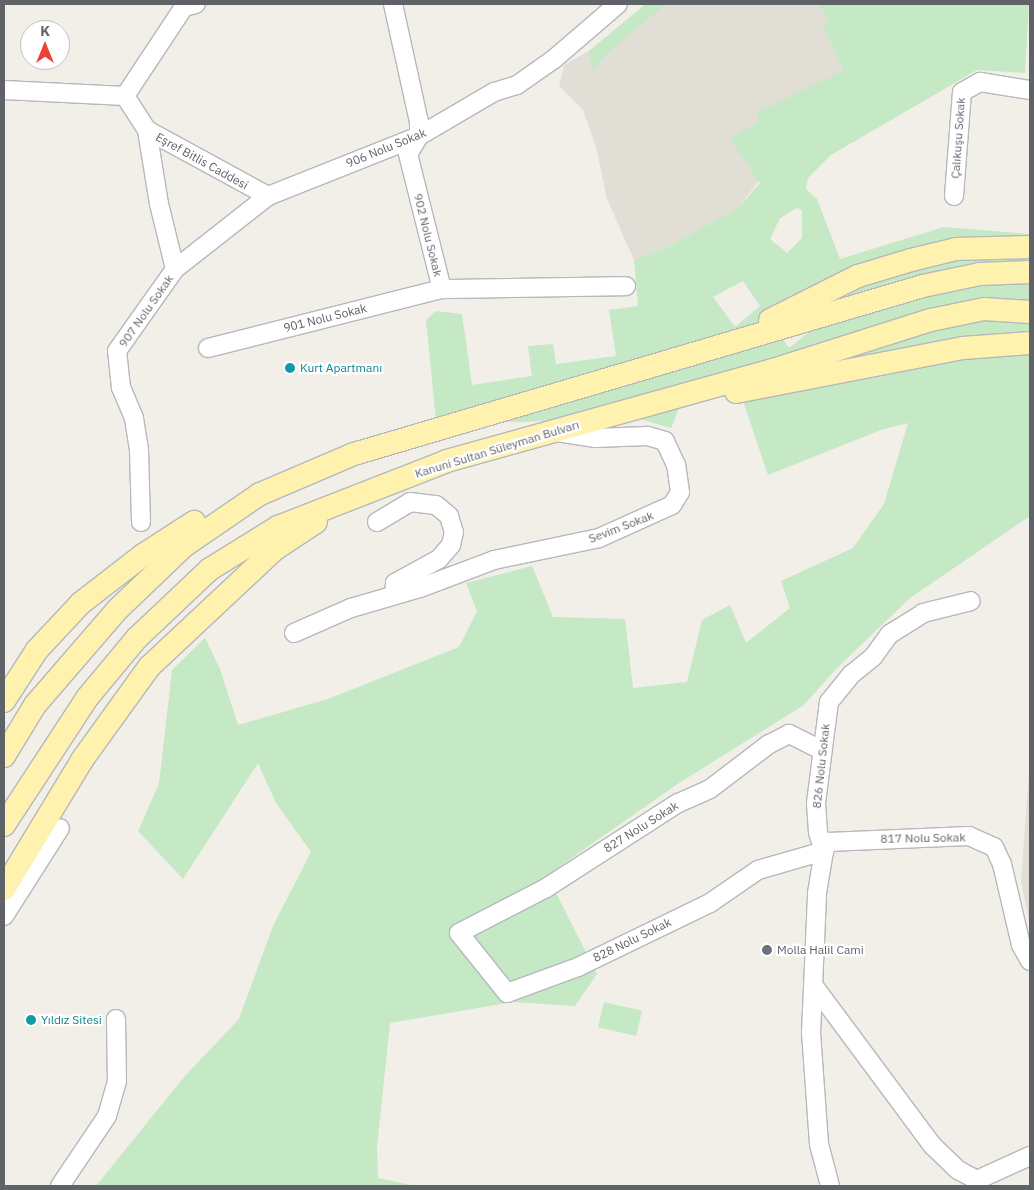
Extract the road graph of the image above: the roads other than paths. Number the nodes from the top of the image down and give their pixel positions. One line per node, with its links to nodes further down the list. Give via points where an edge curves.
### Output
1 (393, 4): 8 (street, via 419,122)
2 (618, 4): 8 (street, 906 Nolu Sokak, via 554,60 517,85 494,92)
3 (187, 5): 6 (street)
4 (4, 90): 6 (street)
5 (1030, 90): 10 (street, Çalıkuşu Sokak, via 980,82 962,92)
6 (125, 96): 7 (street, Eşref Bitlis Caddesi)
7 (146, 130): 9 (street, Eşref Bitlis Caddesi); 12 (street, 907 Nolu Sokak)
8 (419, 136): 9 (street, 906 Nolu Sokak); 15 (street, 902 Nolu Sokak, via 408,154)
9 (268, 196): 12 (street, 906 Nolu Sokak)
10 (954, 196)
11 (1030, 247): 19 (main road, via 956,249 858,276 761,325)
12 (175, 269): 24 (street, 907 Nolu Sokak, via 117,351 121,388 134,418 139,450)
13 (1030, 272): 19 (main road, via 980,274 923,286)
14 (626, 286): 15 (street, 902 Nolu Sokak)
15 (442, 289): 18 (street, 901 Nolu Sokak)
16 (1030, 312): 20 (main road, Kanuni Sultan Süleyman Bulvarı, via 984,309 931,320)
17 (1030, 342): 20 (main road, via 963,348 770,387)
18 (208, 348)
19 (647, 368): 21 (main road)
20 (653, 402): 22 (main road, Kanuni Sultan Süleyman Bulvarı)
21 (440, 428): 29 (main road, via 368,443 300,464 238,494 143,555 81,602 37,650); 31 (main road, via 354,454 260,494 184,546 118,609 35,705)
22 (553, 432): 23 (main road, Kanuni Sultan Süleyman Bulvarı, via 447,461); 26 (street, Sevim Sokak, via 596,438 646,436 665,441 676,465 680,492 672,505 598,538 494,560)
23 (364, 491): 32 (main road, Kanuni Sultan Süleyman Bulvarı, via 278,527 210,569 138,638 86,698); 35 (main road, via 275,549 149,667 82,760)
24 (140, 522)
25 (377, 522): 26 (street, via 410,502 436,505 449,516 454,532 451,546 439,559 395,583)
26 (394, 595): 28 (street, Sevim Sokak, via 351,608)
27 (971, 601): 30 (street, 826 Nolu Sokak, via 923,613 890,634 873,658 852,674 829,702)
28 (294, 633)
29 (4, 701)
30 (821, 750): 34 (street, 826 Nolu Sokak, via 816,803 818,832); 37 (street, 827 Nolu Sokak, via 788,734 769,744 710,789 678,803 546,888)
31 (4, 755)
32 (4, 825)
33 (60, 828): 36 (street)
34 (824, 851): 37 (street, 828 Nolu Sokak, via 758,870 710,903 578,967 507,993); 38 (street, 817 Nolu Sokak, via 828,842 838,841 969,836 983,840 994,847 1002,864 1021,945); 39 (street, 826 Nolu Sokak, via 817,894)
35 (4, 888)
36 (4, 916)
37 (459, 933)
38 (1030, 961)
39 (814, 986): 41 (street, via 933,1146 958,1170 977,1180); 43 (street, 826 Nolu Sokak, via 812,1065 819,1144)
40 (116, 1019): 42 (street, via 117,1082 107,1116)
41 (1030, 1156)
42 (60, 1186)
43 (830, 1186)

